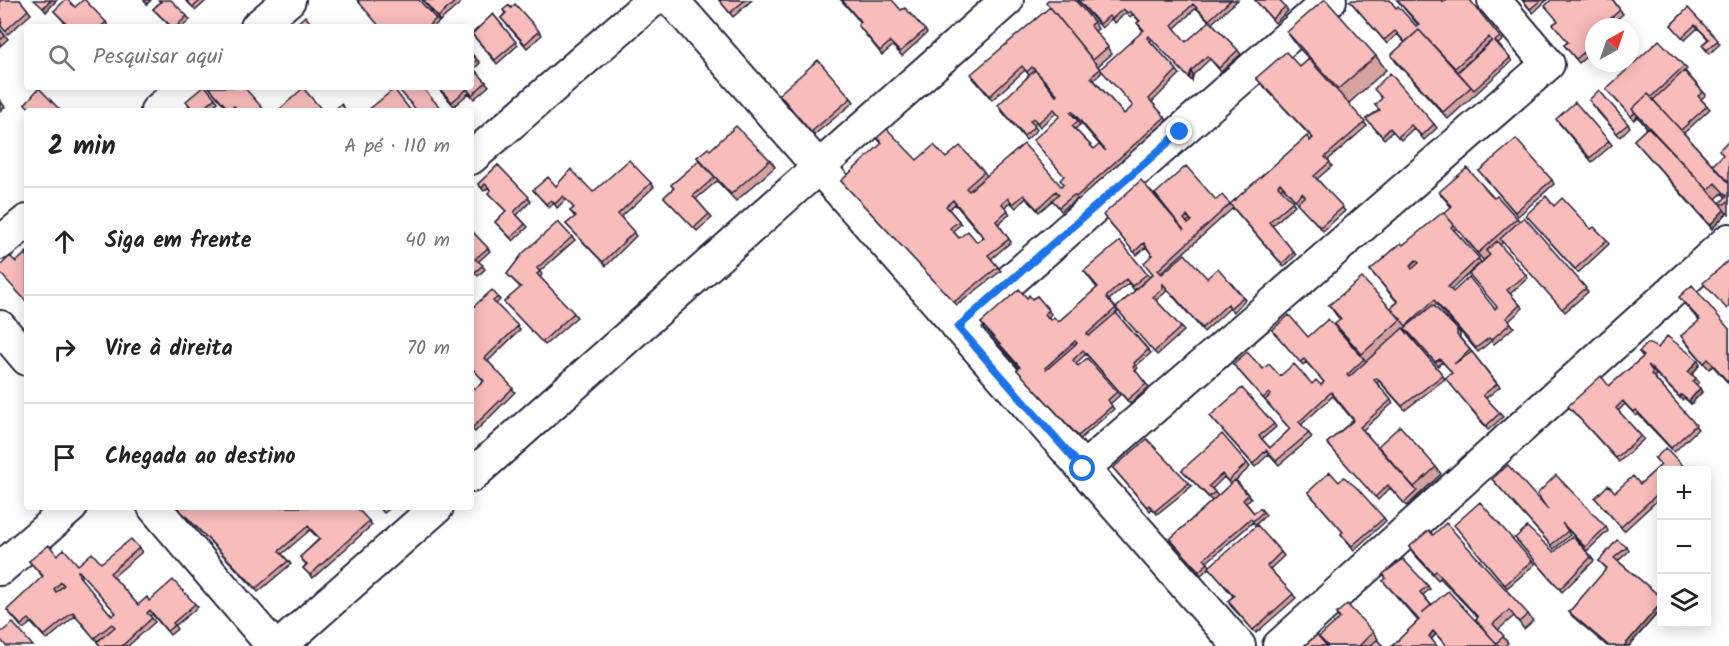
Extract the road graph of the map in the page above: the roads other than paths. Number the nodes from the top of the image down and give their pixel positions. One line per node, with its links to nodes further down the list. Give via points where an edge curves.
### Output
1 (289, 0): 7 (street)
2 (652, 0): 10 (street)
3 (672, 0): 11 (street)
4 (1007, 0): 11 (street)
5 (1330, 0): 16 (street)
6 (1494, 0): 18 (street, via 1548,64)
7 (260, 24)
8 (182, 90): 9 (street)
9 (160, 108)
10 (474, 155)
11 (818, 168): 16 (street); 19 (street)
12 (24, 223): 14 (street)
13 (1729, 240): 27 (street)
14 (0, 243)
15 (0, 327): 17 (street)
16 (958, 327): 18 (street)
17 (24, 355)
18 (1083, 469): 26 (street)
19 (474, 473)
20 (68, 510): 23 (street)
21 (157, 510): 24 (street)
22 (434, 510): 25 (street)
23 (0, 569)
24 (273, 646)
25 (280, 646)
26 (1239, 646)
27 (1279, 646)

